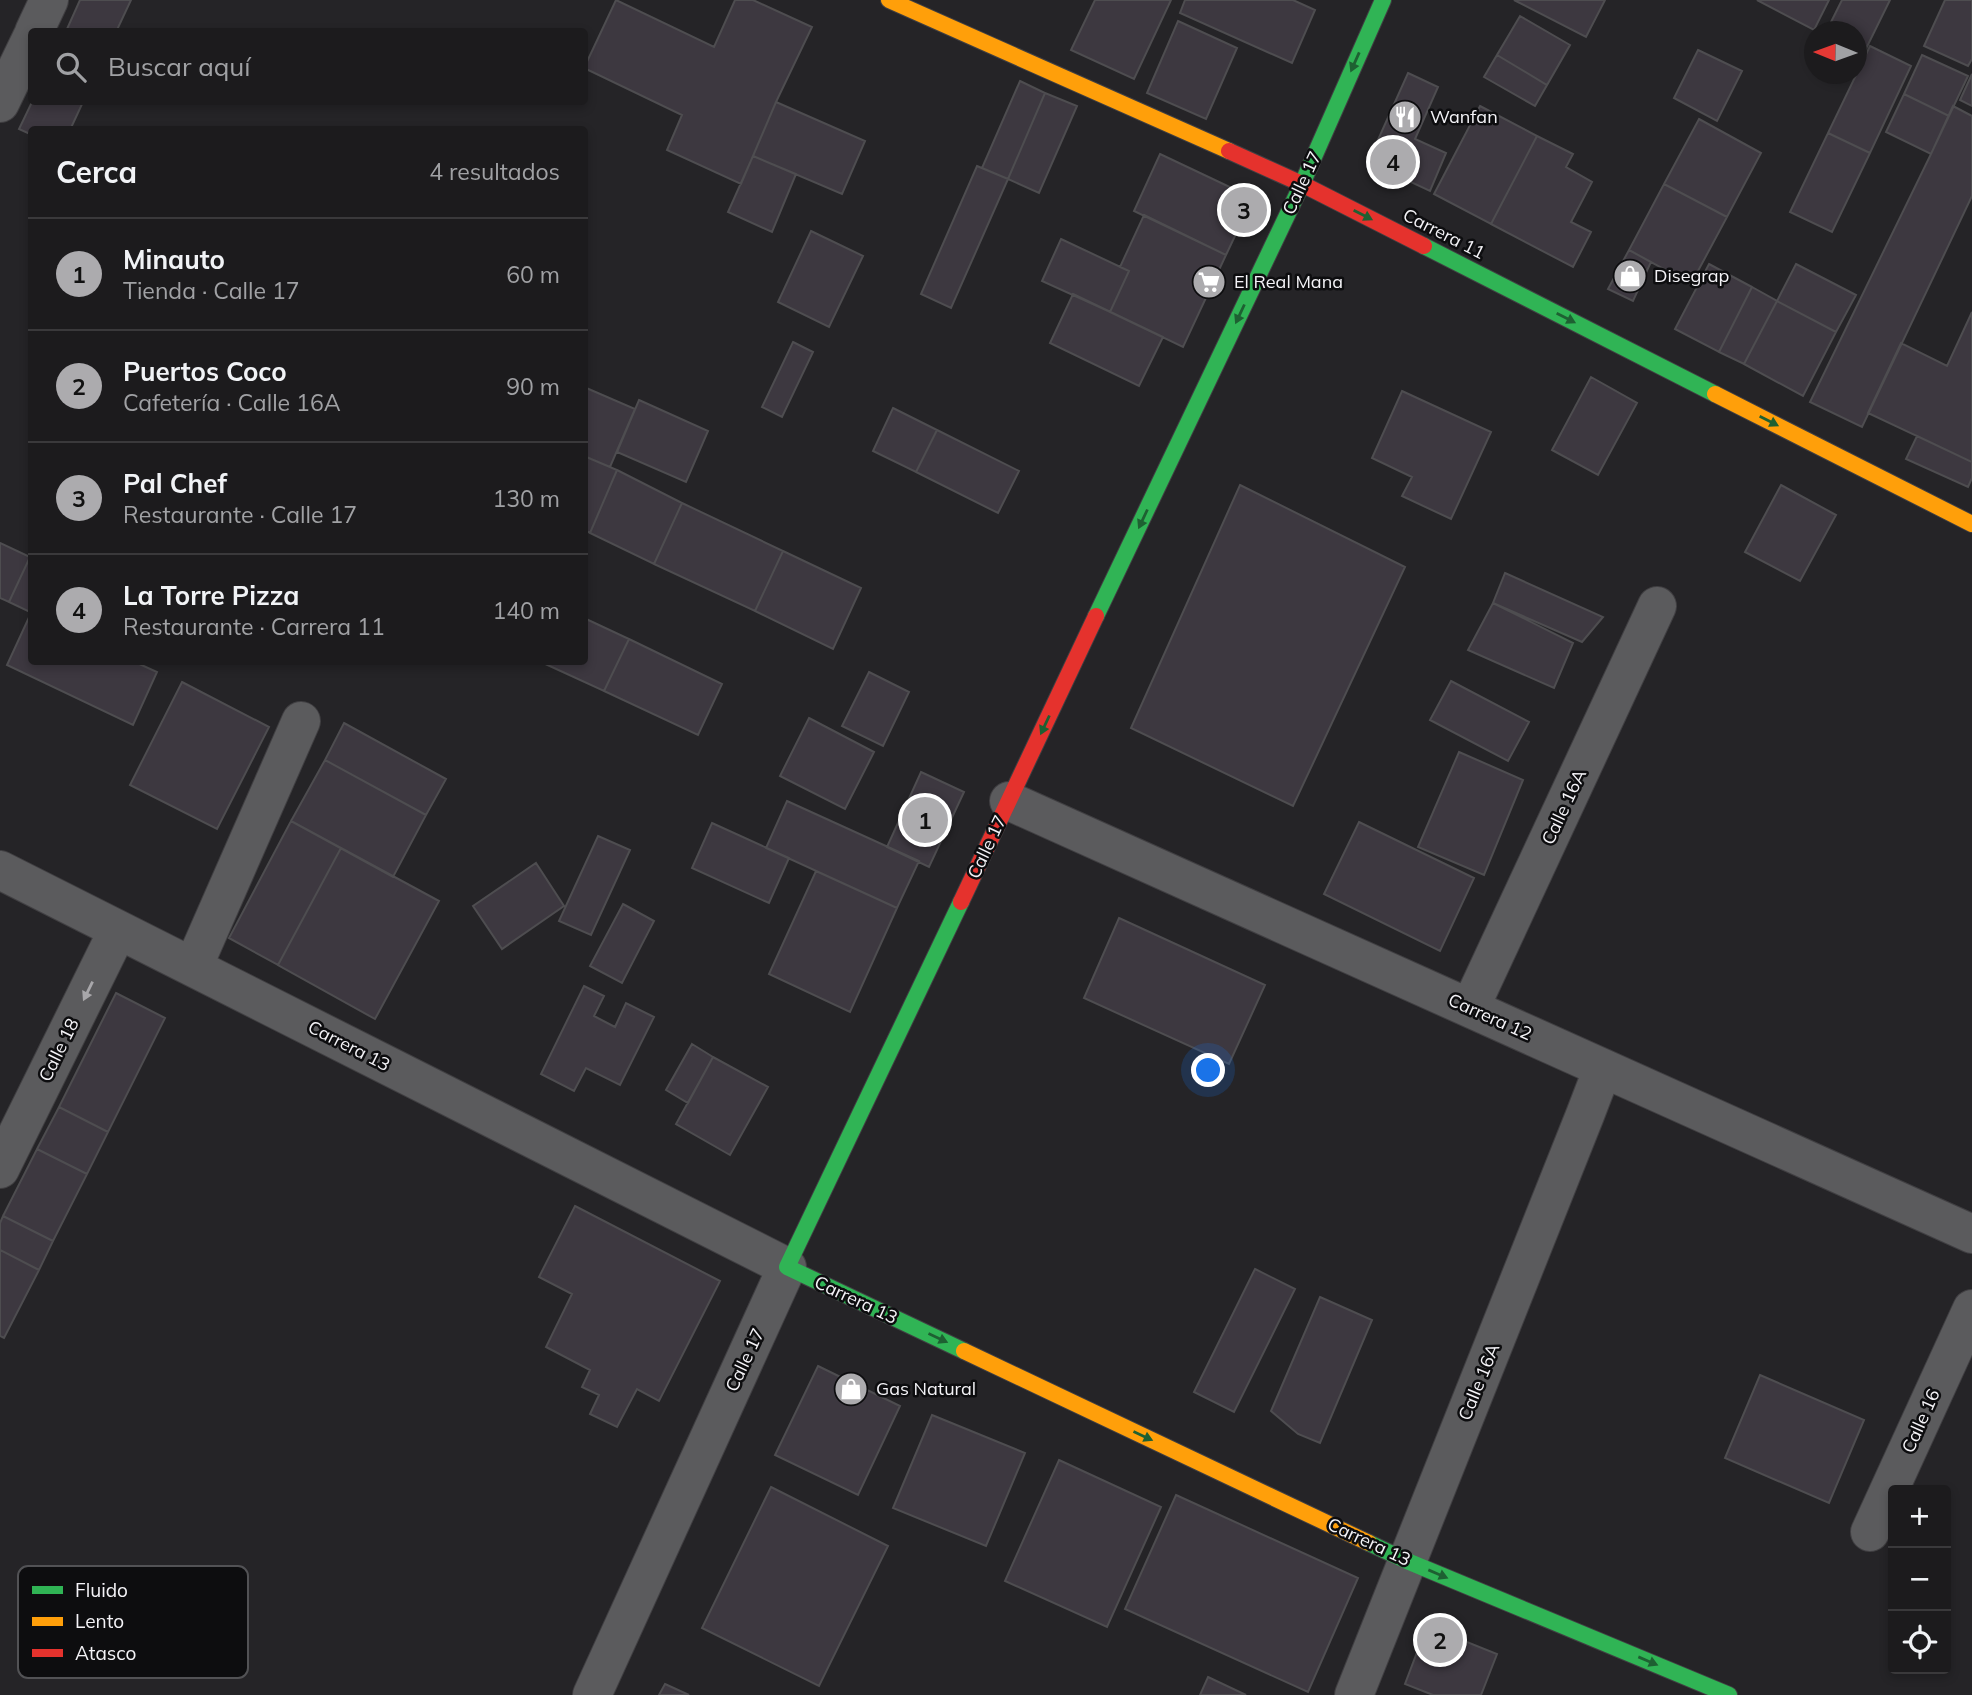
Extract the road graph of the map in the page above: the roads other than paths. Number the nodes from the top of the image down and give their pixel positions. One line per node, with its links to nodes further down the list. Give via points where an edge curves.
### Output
1 (49, 0): 4 (street)
2 (1383, 0): 7 (main road, Calle 17, one-way to 7)
3 (912, 5): 7 (main road, Carrera 11)
4 (36, 28)
5 (28, 45): 6 (street)
6 (0, 103)
7 (1302, 184): 8 (main road, Carrera 11, one-way to 8); 11 (main road, Calle 17, one-way to 11)
8 (1972, 524)
9 (1657, 606): 15 (street, Calle 16A)
10 (301, 721): 14 (street)
11 (1009, 801): 15 (street, Carrera 12); 19 (main road, Calle 17)
12 (0, 870): 13 (street, Carrera 13)
13 (118, 930): 14 (street, Carrera 13); 17 (street, Calle 18, one-way to 17)
14 (193, 967): 19 (street, Carrera 13)
15 (1470, 1008): 16 (street, Carrera 12)
16 (1602, 1068): 18 (street, Carrera 12); 22 (street, Calle 16A)
17 (0, 1169)
18 (1972, 1234)
19 (788, 1267): 22 (main road, Carrera 13, one-way to 22); 23 (street, Calle 17)
20 (1972, 1309): 21 (street, Calle 16)
21 (1870, 1532)
22 (1408, 1561): 24 (street, Calle 16A); 25 (main road, Carrera 13, one-way to 25)
23 (592, 1695)
24 (1354, 1695)
25 (1729, 1695)

